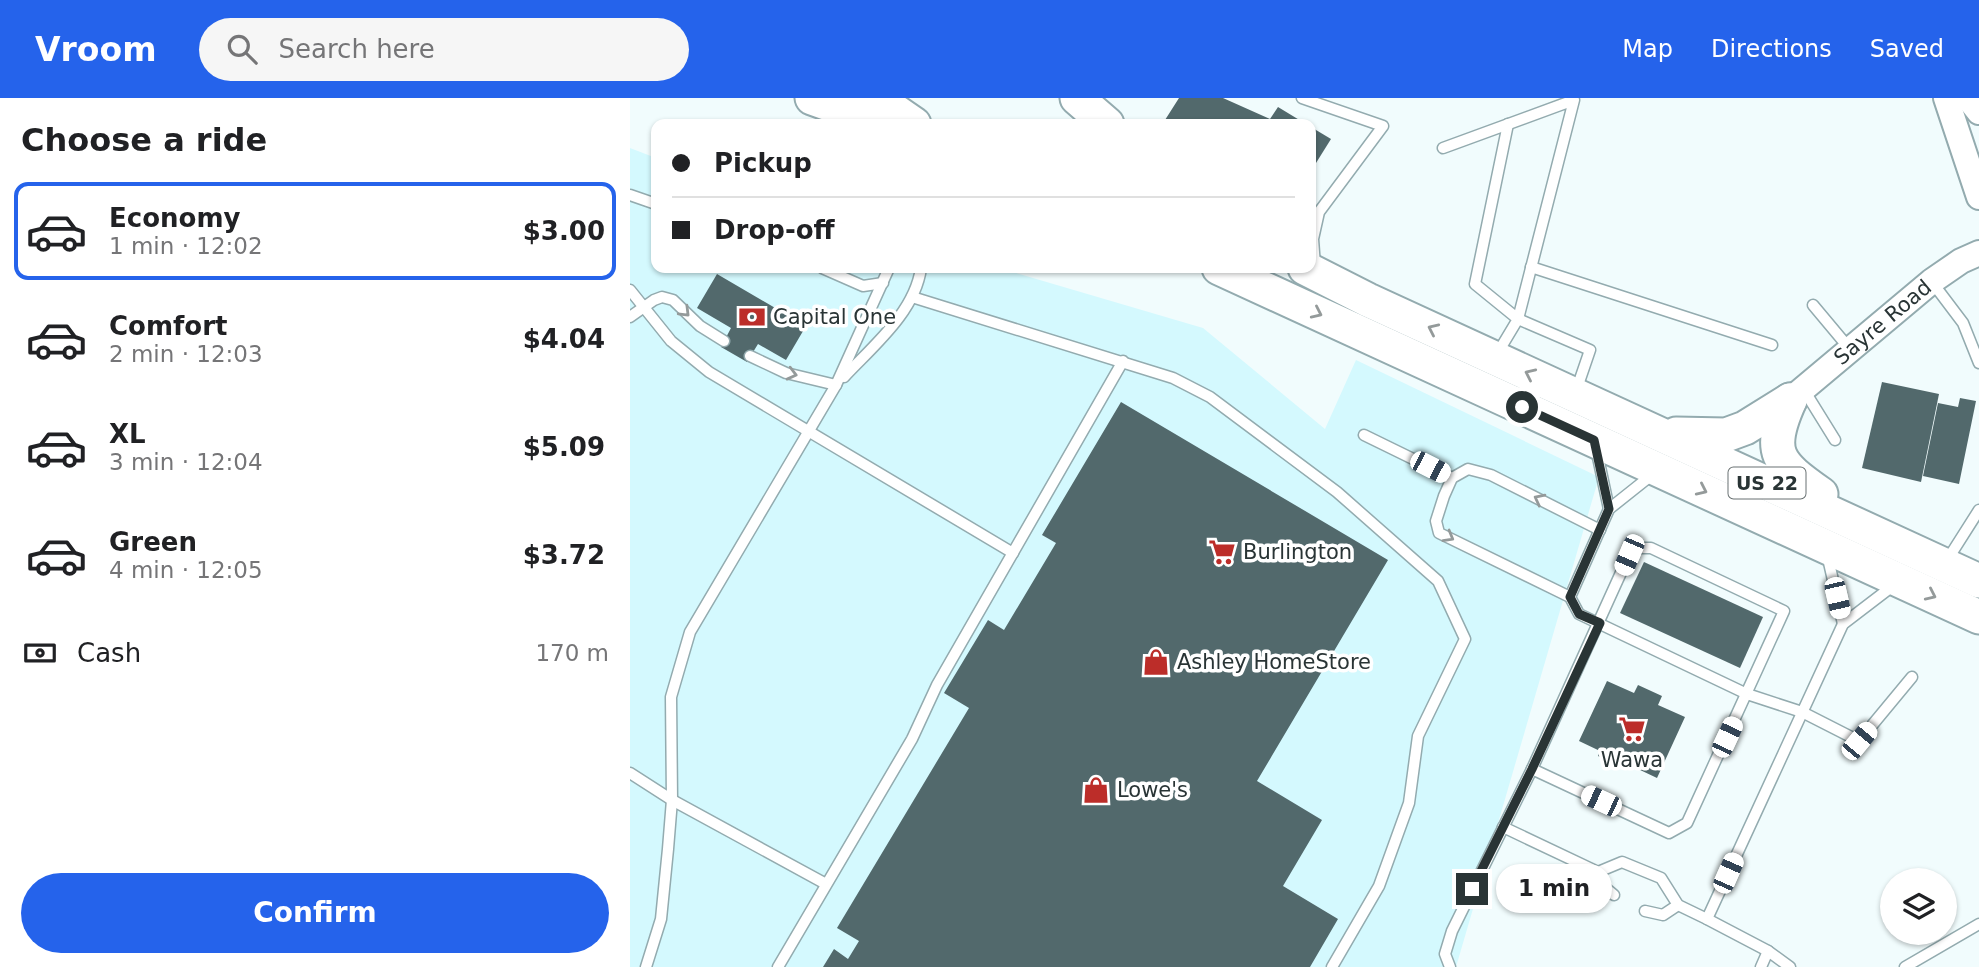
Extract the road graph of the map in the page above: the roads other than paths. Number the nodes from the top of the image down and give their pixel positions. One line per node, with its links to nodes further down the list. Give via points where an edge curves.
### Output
1 (876, 98): 9 (highway)
2 (1077, 98): 10 (highway)
3 (1302, 98): 18 (lane, via 1383,126)
4 (1946, 98): 13 (street)
5 (1968, 98): 7 (street)
6 (818, 104): 8 (highway)
7 (1979, 112)
8 (868, 119)
9 (907, 119)
10 (1101, 119)
11 (1508, 124): 12 (lane); 22 (lane, via 1574,100); 35 (lane, via 1475,284)
12 (1443, 148)
13 (1962, 148): 14 (street); 16 (street)
14 (1979, 169)
15 (630, 195): 17 (lane)
16 (1979, 197)
17 (651, 202)
18 (1326, 202): 19 (lane); 20 (lane)
19 (1316, 207)
20 (1316, 228)
21 (1979, 253): 28 (street, Sayre Road)
22 (1531, 267): 35 (lane); 37 (lane)
23 (832, 273): 29 (lane, via 863,286)
24 (887, 273): 29 (lane)
25 (919, 273): 31 (lane)
26 (1230, 273): 49 (highway, US 22, one-way to 49)
27 (1314, 273): 40 (highway, US 22, one-way to 27)
28 (1932, 281): 38 (street, Sayre Road); 42 (lane, via 1963,323)
29 (883, 283): 43 (lane)
30 (630, 290): 33 (lane)
31 (912, 297): 41 (lane); 43 (lane)
32 (1813, 305): 38 (lane)
33 (643, 306): 34 (lane); 36 (lane, one-way to 36, via 662,297 673,300); 46 (lane, via 695,362)
34 (630, 317)
35 (1518, 319): 40 (lane); 44 (lane, via 1590,350)
36 (724, 341)
37 (1772, 345)
38 (1850, 349): 45 (street, Sayre Road)
39 (750, 356): 43 (lane, one-way to 43, via 786,373)
40 (1495, 358): 44 (highway, US 22, one-way to 40)
41 (1123, 361): 58 (lane); 83 (lane, via 1201,391 1337,492 1438,581 1465,639 1418,736 1409,803 1379,886)
42 (1979, 363)
43 (836, 385): 46 (lane)
44 (1575, 394): 47 (highway, US 22)
45 (1797, 394): 47 (highway, via 1726,435); 50 (lane); 56 (highway, via 1777,435 1783,463)
46 (808, 431): 58 (lane); 71 (lane, via 690,632 671,696)
47 (1659, 433): 56 (highway, US 22)
48 (1364, 435): 52 (lane)
49 (1594, 440): 51 (highway, US 22); 53 (lane)
50 (1835, 440)
51 (1658, 470): 53 (lane); 57 (highway, US 22, one-way to 57)
52 (1452, 478): 55 (lane, one-way to 52, via 1491,475 1468,469); 62 (lane, one-way to 62, via 1436,521 1439,533)
53 (1609, 509): 55 (lane)
54 (1979, 510): 59 (lane)
55 (1600, 530): 62 (lane)
56 (1874, 532): 59 (highway, US 22)
57 (1825, 547): 60 (highway, US 22); 65 (lane)
58 (1013, 553): 74 (lane, via 937,685 912,739)
59 (1945, 565): 61 (highway, US 22)
60 (1900, 581): 63 (highway, US 22, one-way to 63); 65 (lane)
61 (1979, 581)
62 (1570, 597): 64 (lane, via 1579,614)
63 (1979, 617)
64 (1600, 623): 67 (lane); 67 (lane, via 1629,555 1639,548 1651,548 1784,611); 69 (lane)
65 (1843, 624): 68 (lane)
66 (1912, 677): 68 (lane, via 1859,741)
67 (1747, 694): 68 (lane); 69 (lane, via 1687,823 1669,834)
68 (1802, 712): 78 (lane)
69 (1532, 769): 72 (lane)
70 (630, 773): 71 (lane)
71 (672, 800): 74 (lane); 81 (lane, via 661,919)
72 (1503, 827): 73 (lane); 84 (lane, via 1452,931 1445,954)
73 (1598, 872): 75 (lane, via 1602,885); 76 (lane, via 1622,862 1661,878)
74 (826, 884): 82 (lane)
75 (1614, 895)
76 (1678, 905): 77 (lane, via 1663,915); 78 (lane)
77 (1645, 911)
78 (1707, 919): 80 (lane)
79 (1979, 924): 87 (lane)
80 (1768, 951): 85 (lane); 86 (lane)
81 (646, 967)
82 (778, 967)
83 (1332, 967)
84 (1450, 967)
85 (1761, 967)
86 (1790, 967)
87 (1905, 967)

